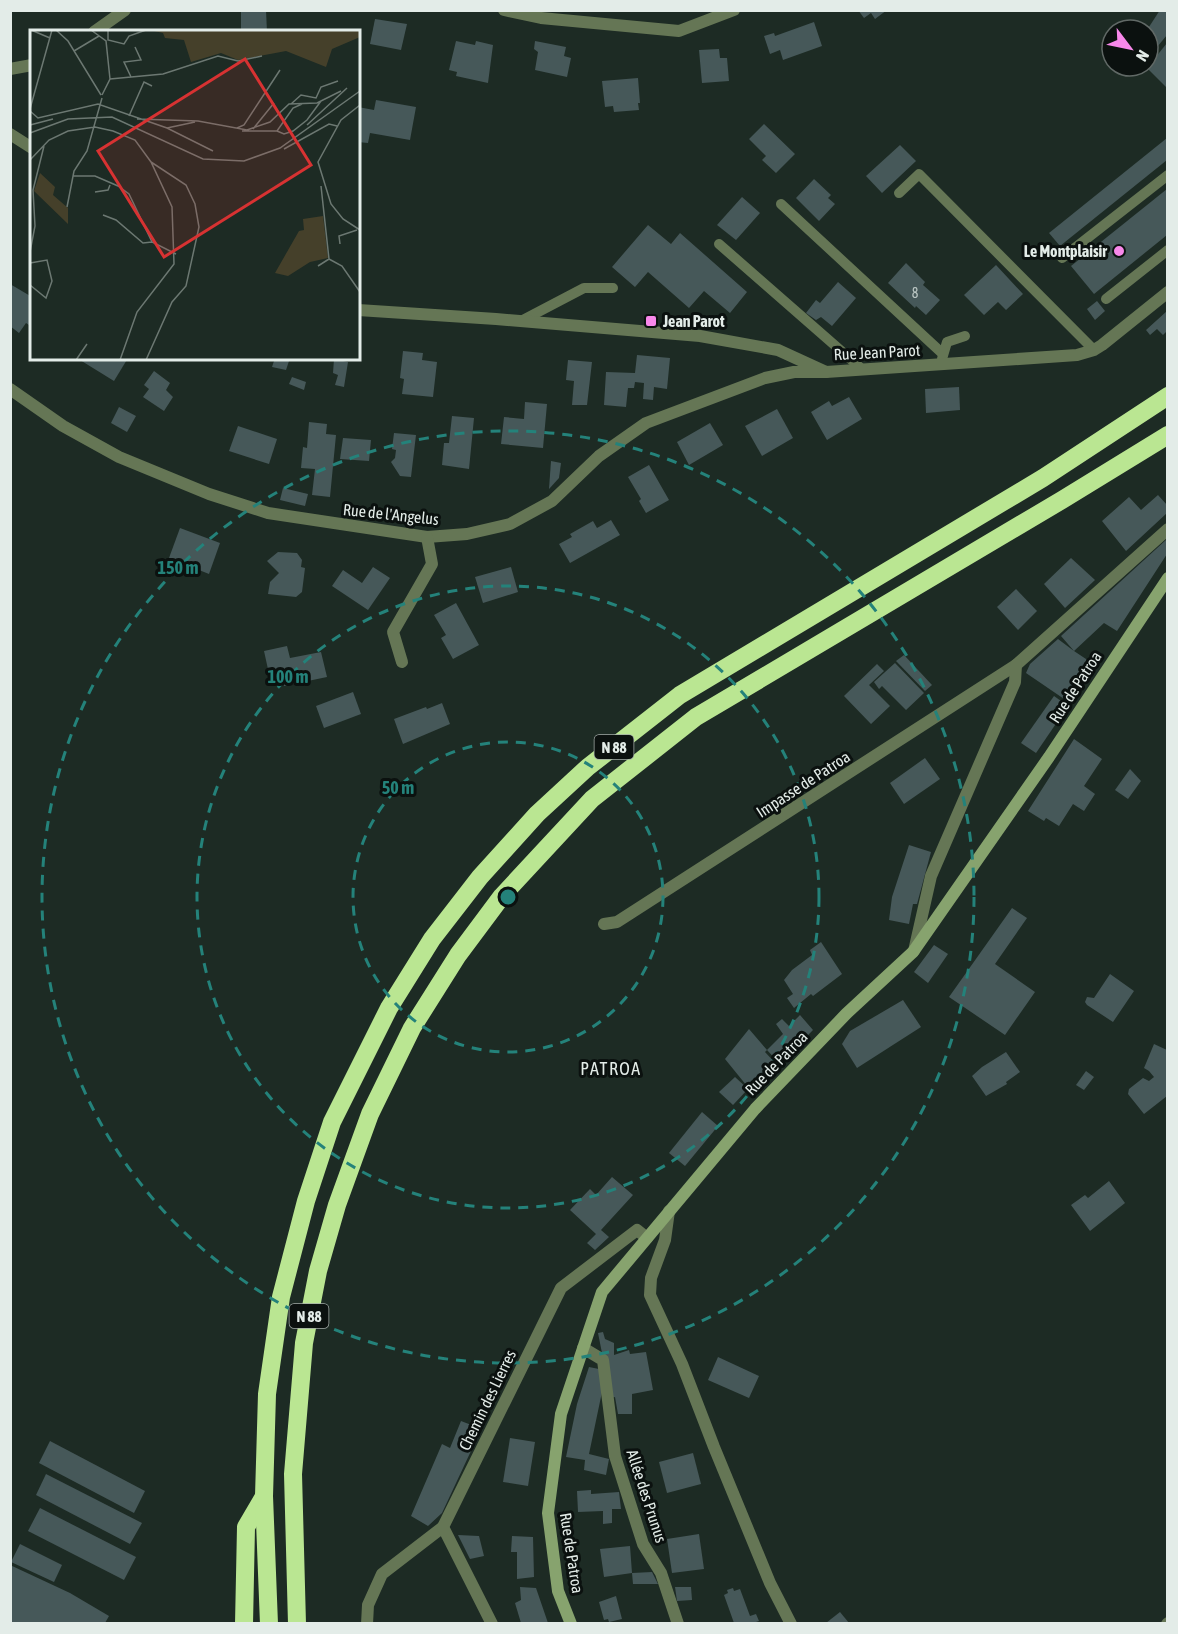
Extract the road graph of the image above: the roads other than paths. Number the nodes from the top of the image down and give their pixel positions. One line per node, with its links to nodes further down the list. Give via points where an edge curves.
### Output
1 (125, 10): 4 (street)
2 (504, 10): 3 (street, via 541,18 679,31)
3 (734, 10)
4 (97, 30)
5 (30, 65): 6 (street)
6 (10, 69)
7 (10, 134): 8 (street)
8 (30, 147)
9 (1167, 175): 14 (lane)
10 (899, 193): 21 (lane, via 920,174)
11 (781, 204): 22 (lane)
12 (718, 244): 23 (lane)
13 (1167, 250): 17 (lane)
14 (1062, 258)
15 (612, 288): 19 (lane, via 584,288)
16 (1167, 292): 21 (street, Rue Jean Parot)
17 (1106, 299)
18 (360, 310): 19 (street, Rue Jean Parot)
19 (521, 321): 24 (street, Rue Jean Parot, via 718,339 778,350)
20 (965, 336): 22 (lane, via 947,342)
21 (1094, 350): 22 (street, Rue Jean Parot, via 1077,355)
22 (942, 360): 23 (street, Rue Jean Parot)
23 (862, 370): 24 (street, Rue Jean Parot)
24 (826, 372): 29 (street, Rue de l'Angelus, via 794,372 765,378 646,423 599,456 552,501 510,524 466,534)
25 (10, 389): 29 (street, Rue de l'Angelus, via 63,426 119,457 209,494 268,513)
26 (1167, 396): 38 (highway, N 88, via 1043,477 680,694 588,767 537,814 480,878 432,939 389,1008 332,1122 281,1297 267,1394)
27 (1167, 435): 42 (highway, N 88, via 696,717 592,799 502,896 458,955 412,1028 370,1114 318,1271 304,1343 293,1474)
28 (1167, 529): 32 (street, Impasse de Patroa)
29 (427, 537): 31 (street, via 432,564 393,632)
30 (1167, 578): 34 (street, Rue de Patroa)
31 (402, 662)
32 (1016, 665): 33 (street, Impasse de Patroa, via 617,922); 34 (street, via 1016,682 931,876)
33 (604, 924)
34 (913, 952): 35 (street, Rue de Patroa, via 755,1108)
35 (669, 1211): 36 (street, Rue de Patroa); 47 (street, via 650,1295)
36 (647, 1238): 37 (street, Rue de Patroa, via 602,1292); 39 (street, Chemin des Lierres, via 637,1230 561,1288)
37 (583, 1348): 45 (street, Rue de Patroa, via 561,1414 548,1513 558,1591); 46 (street, Allée des Prunus, via 603,1360 615,1456 643,1544 661,1573)
38 (264, 1496): 40 (highway, via 246,1527); 41 (highway, N 88)
39 (443, 1527): 43 (street, via 382,1574 368,1605); 44 (street)
40 (244, 1623)
41 (269, 1623)
42 (297, 1623)
43 (367, 1623)
44 (492, 1623)
45 (571, 1623)
46 (678, 1623)
47 (790, 1623)

